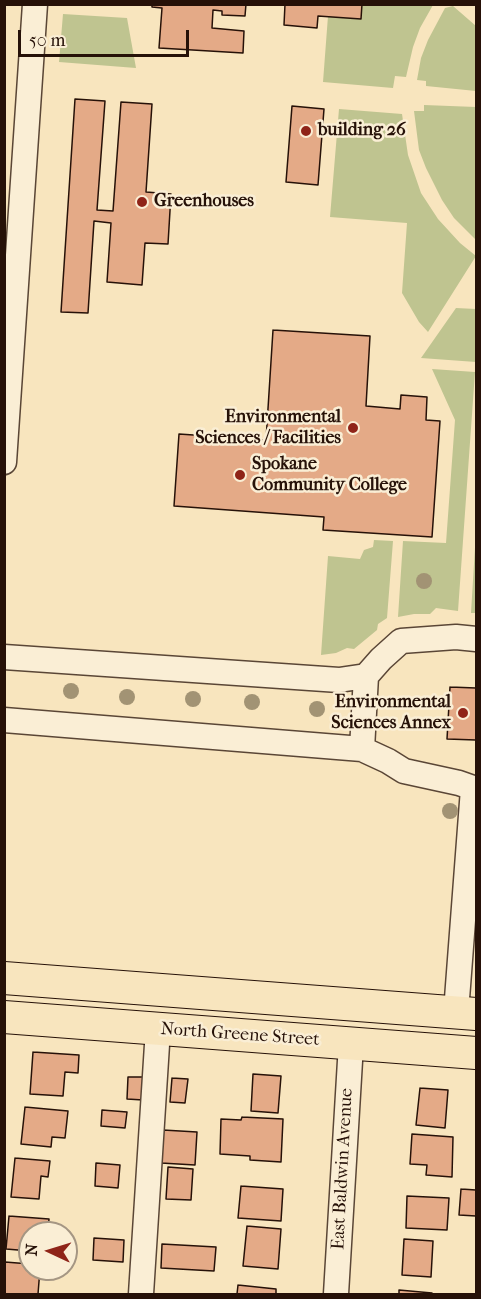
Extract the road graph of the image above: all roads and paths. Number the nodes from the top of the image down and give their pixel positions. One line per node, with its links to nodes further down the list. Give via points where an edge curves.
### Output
1 (35, 4): 2 (street)
2 (4, 462)
3 (477, 639): 5 (street, via 401,641)
4 (4, 657): 5 (street, via 339,680)
5 (366, 676): 7 (street)
6 (4, 720): 7 (street)
7 (362, 749): 8 (street, via 404,771)
8 (475, 789): 10 (street)
9 (4, 978): 10 (main road)
10 (466, 1013): 12 (main road, via 443,1027 231,1012)
11 (4, 1017): 12 (main road, North Greene Street)
12 (158, 1029): 13 (main road, North Greene Street); 15 (street)
13 (351, 1044): 14 (main road, North Greene Street); 16 (street, East Baldwin Avenue)
14 (477, 1053)
15 (141, 1294)
16 (336, 1294)

